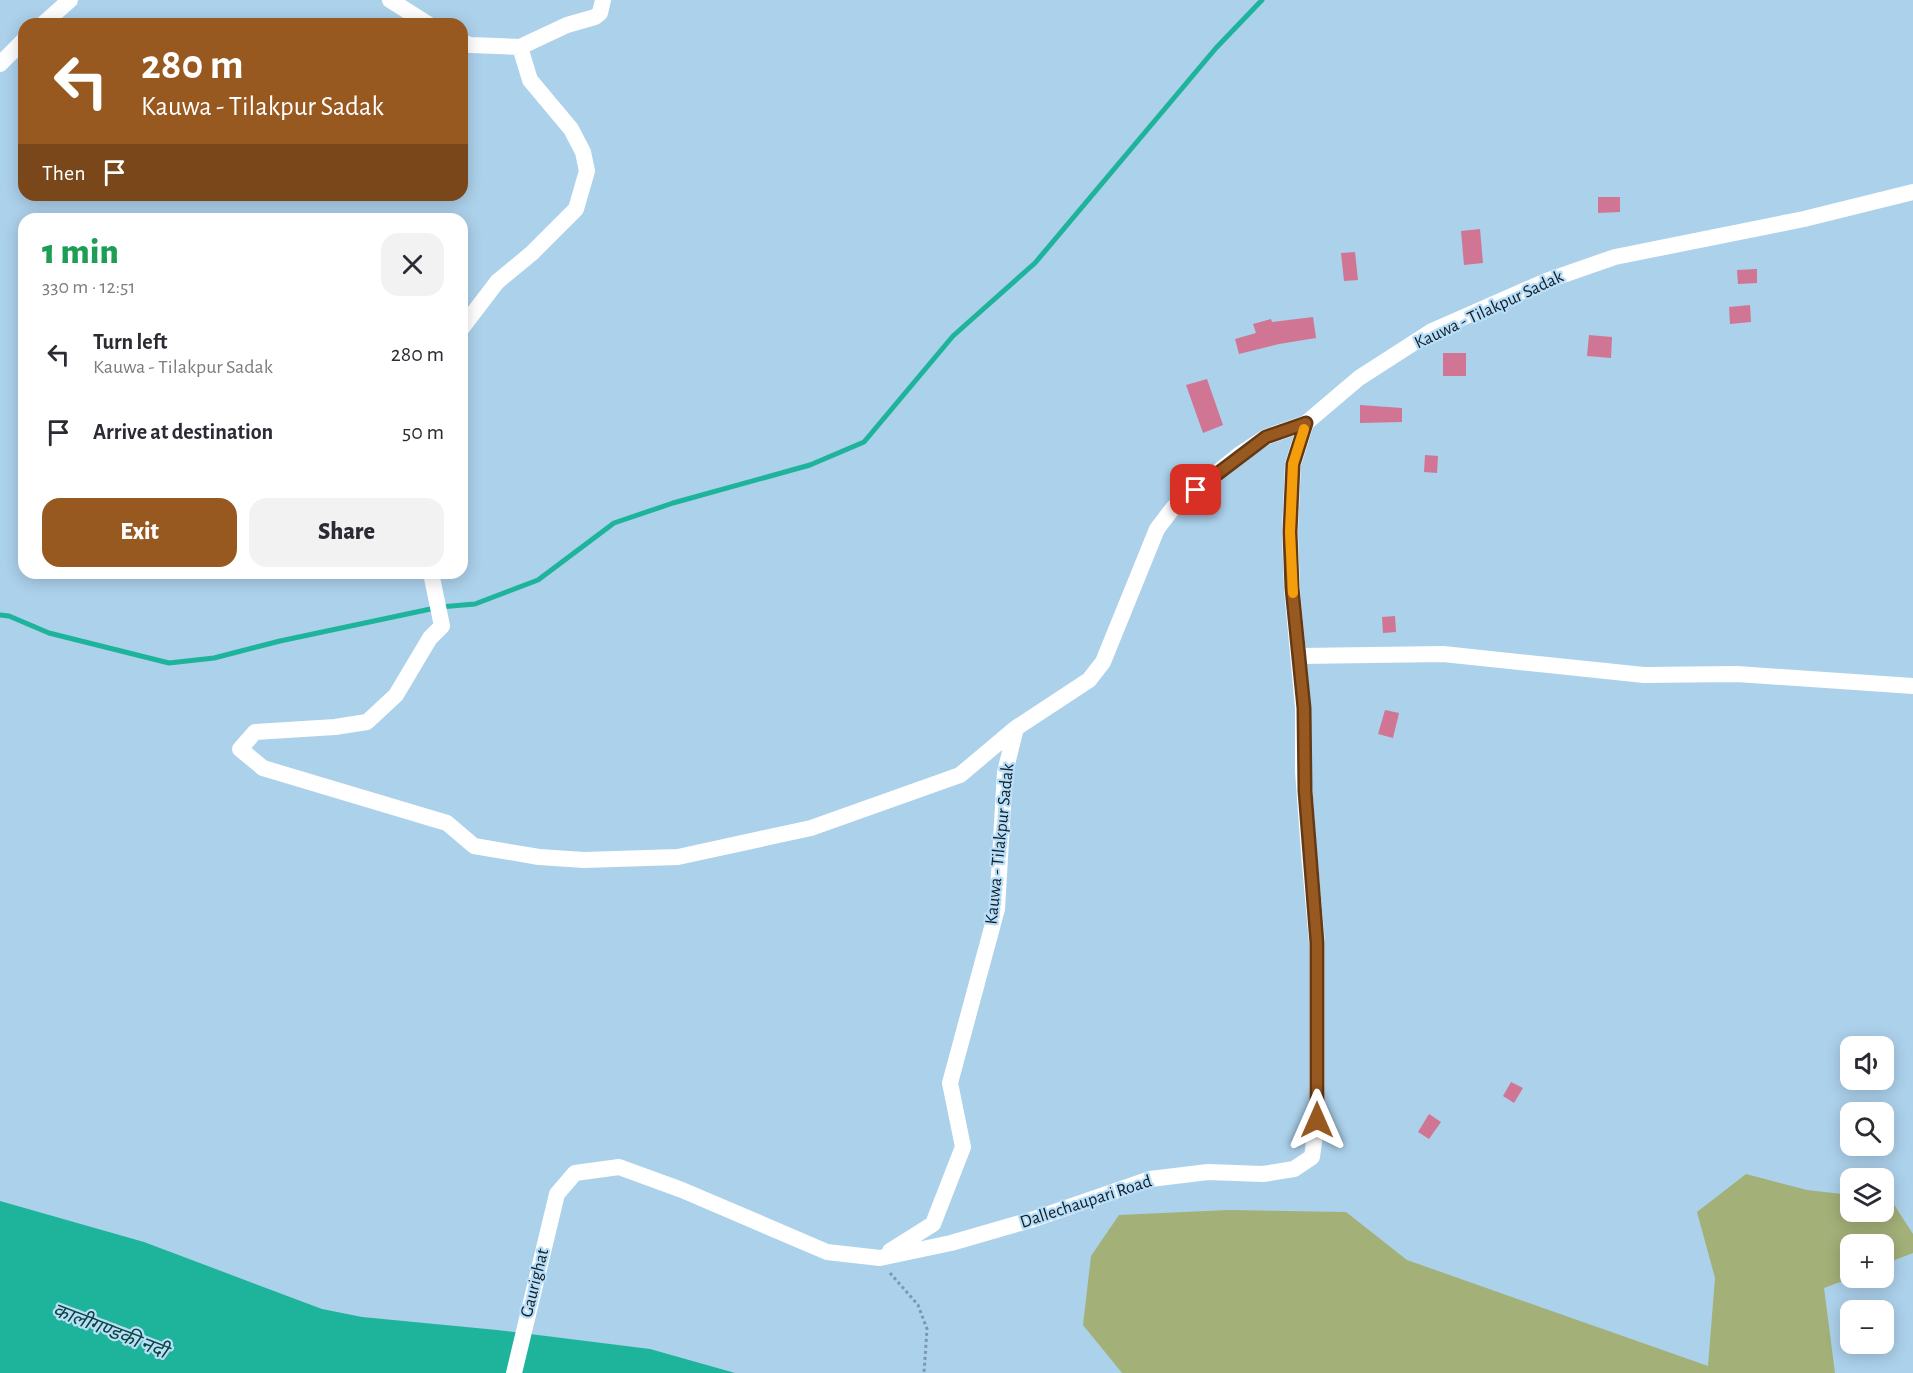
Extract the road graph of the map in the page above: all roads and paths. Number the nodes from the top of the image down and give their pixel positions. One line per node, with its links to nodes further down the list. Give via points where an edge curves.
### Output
1 (70, 0): 4 (street)
2 (390, 0): 5 (street)
3 (603, 0): 8 (street, via 595,17)
4 (50, 18)
5 (418, 18)
6 (468, 44): 8 (street)
7 (18, 46): 9 (street)
8 (520, 47): 11 (street, via 530,80 571,129 583,152 587,171 576,209 497,282)
9 (0, 64)
10 (1913, 192): 12 (street, Kauwa - Tilakpur Sadak, via 1804,219 1615,257 1546,280 1432,332 1359,378)
11 (468, 320)
12 (1306, 423): 14 (street, Dallechaupari Road, via 1293,464 1290,532); 16 (street, Kauwa - Tilakpur Sadak, via 1266,437 1173,508 1157,529 1103,662 1089,680)
13 (432, 579): 16 (street, via 442,626 430,638 396,695 367,722 255,732 240,749 263,768 447,823 474,846 585,860 678,857 811,828 960,775)
14 (1299, 656): 15 (street, via 1443,654 1644,675 1737,675); 17 (street, Dallechaupari Road, via 1317,943 1317,1120 1312,1157 1294,1168 1263,1174 1208,1172 1150,1179 1034,1219 951,1243)
15 (1913, 686)
16 (1016, 728): 17 (street, Kauwa - Tilakpur Sadak, via 1005,772 997,909 950,1083 963,1147 933,1224)
17 (879, 1258): 18 (street, Gaurighat, via 827,1252 619,1167 575,1173 557,1194); 19 (path, via 918,1305 927,1329)
18 (514, 1373)
19 (924, 1373)

